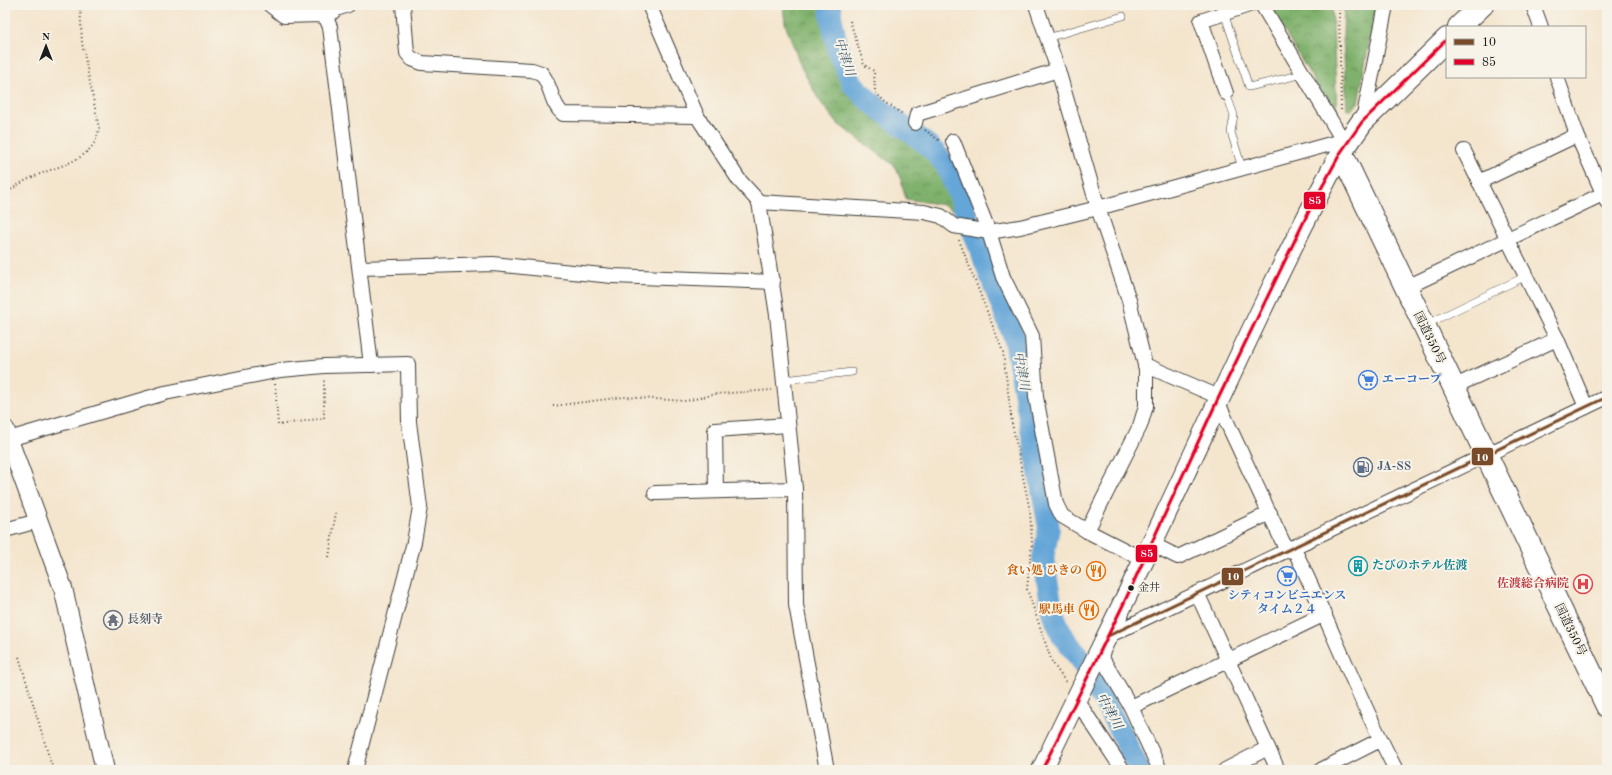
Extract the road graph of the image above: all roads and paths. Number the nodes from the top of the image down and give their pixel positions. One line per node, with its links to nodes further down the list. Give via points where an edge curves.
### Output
1 (80, 5): 35 (path, via 82,43 99,128 98,139 85,154 18,184)
2 (270, 5): 15 (street, via 284,16 320,15)
3 (348, 5): 15 (street, via 336,9)
4 (403, 5): 26 (street, via 407,53 417,61 541,72 550,85 556,108 562,114)
5 (649, 5): 26 (street)
6 (1036, 5): 19 (street)
7 (1249, 5): 13 (street)
8 (1262, 5): 22 (street)
9 (1338, 5): 25 (path)
10 (1386, 5): 27 (street)
11 (1482, 5): 17 (highway)
12 (1538, 7): 18 (street)
13 (1224, 13): 22 (lane, via 1249,87); 24 (street, via 1201,21)
14 (1123, 16): 19 (lane)
15 (326, 18): 42 (street, via 330,27)
16 (850, 21): 28 (path, via 864,65 874,71 875,92)
17 (1460, 26)
18 (1541, 26)
19 (1047, 38): 21 (street)
20 (1446, 40): 27 (highway)
21 (1058, 70): 28 (street, via 917,114); 38 (street)
22 (1303, 74): 32 (street, via 1339,134)
23 (1557, 78): 29 (street)
24 (1226, 93): 33 (lane, via 1234,115 1231,132)
25 (1341, 114)
26 (697, 116): 37 (street, via 739,180)
27 (1362, 122): 32 (highway)
28 (915, 123): 30 (path, via 943,144)
29 (1576, 135): 34 (street); 36 (street)
30 (953, 141): 40 (street)
31 (1464, 151): 34 (street)
32 (1341, 152): 33 (street, via 1334,143); 45 (highway, 国道350号); 56 (main road)
33 (1242, 168): 38 (street)
34 (1480, 182): 41 (street)
35 (5, 195)
36 (1606, 196): 41 (street)
37 (759, 202): 39 (street, via 924,212 941,216); 44 (street)
38 (1098, 208): 40 (street); 49 (street, via 1134,315)
39 (954, 226): 40 (street); 78 (path, via 1003,352 1012,423 1030,511 1032,543 1027,589 1052,662)
40 (989, 232): 69 (street, via 1003,277 1032,336 1036,397 1056,504 1062,516)
41 (1508, 239): 43 (street); 45 (street)
42 (360, 268): 44 (street, via 493,264 612,276); 48 (street)
43 (1526, 276): 46 (lane); 47 (street)
44 (773, 282): 53 (street)
45 (1405, 288): 46 (highway, 国道350号)
46 (1423, 326): 54 (highway, 国道350号)
47 (1557, 339): 54 (street); 58 (street)
48 (371, 365): 50 (street); 85 (street, via 408,364 409,422 420,507 414,542)
49 (1145, 365): 56 (street); 69 (street, via 1146,406 1140,426)
50 (324, 366): 51 (street); 51 (path, via 324,418 278,425)
51 (274, 371): 60 (street, via 165,393)
52 (852, 372): 53 (lane)
53 (784, 385): 57 (path, via 716,394 686,401 624,397); 59 (street)
54 (1453, 387): 61 (highway, 国道350号)
55 (1607, 397): 58 (street)
56 (1218, 399): 66 (street); 71 (main road)
57 (553, 406)
58 (1586, 407): 61 (street)
59 (788, 425): 62 (street); 63 (street, via 715,430)
60 (7, 434): 67 (street)
61 (1485, 455): 70 (street); 79 (highway, 国道350号)
62 (795, 489): 63 (street); 86 (street, via 796,605)
63 (716, 491): 64 (street)
64 (656, 493)
65 (336, 512): 72 (path)
66 (1270, 513): 70 (street); 71 (street, via 1178,557)
67 (38, 521): 68 (street); 84 (street, via 63,588)
68 (5, 530)
69 (1087, 531): 71 (street)
70 (1290, 549): 73 (street); 74 (street)
71 (1148, 552): 75 (main road)
72 (329, 557)
73 (1198, 595): 75 (street); 77 (street)
74 (1325, 614): 77 (street); 81 (street)
75 (1101, 650): 78 (main road); 80 (street)
76 (19, 657): 83 (path)
77 (1228, 662): 80 (street); 82 (street)
78 (1078, 696): 87 (main road); 88 (street)
79 (1607, 706)
80 (1131, 707): 89 (street)
81 (1380, 740): 92 (street); 93 (street)
82 (1268, 748): 90 (street); 91 (street)
83 (53, 770)
84 (105, 770)
85 (355, 770)
86 (827, 770)
87 (1042, 770)
88 (1123, 770)
89 (1160, 770)
90 (1224, 770)
91 (1278, 770)
92 (1321, 770)
93 (1396, 770)

